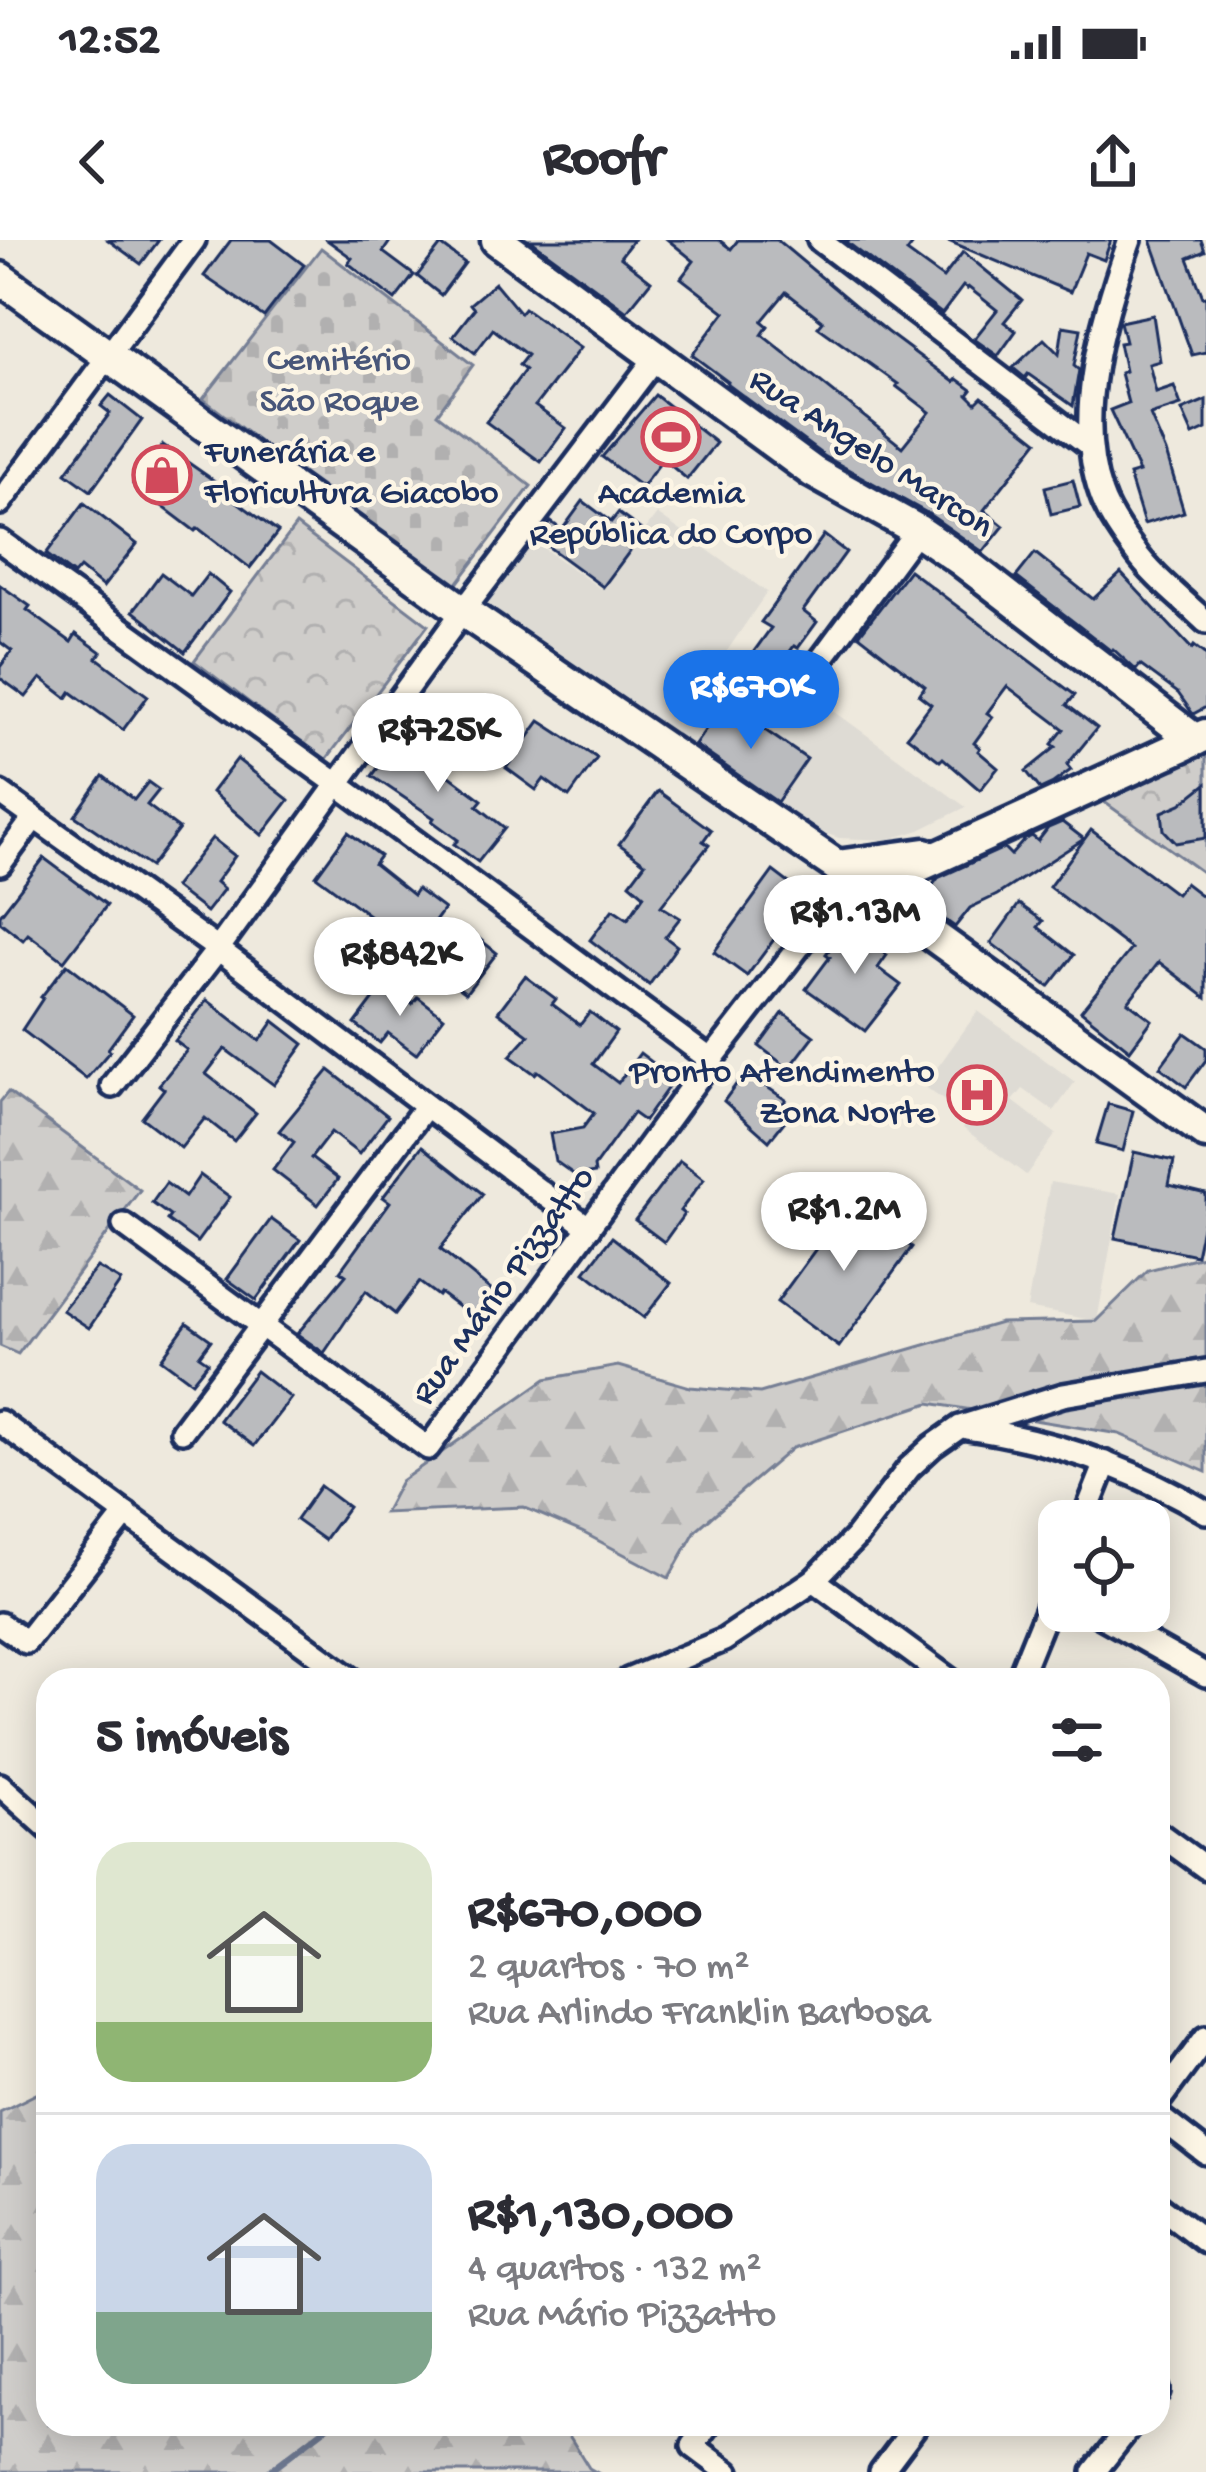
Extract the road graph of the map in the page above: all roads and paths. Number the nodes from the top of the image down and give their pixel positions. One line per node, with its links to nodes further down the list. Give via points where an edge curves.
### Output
1 (194, 240): 6 (street)
2 (497, 240): 7 (street, Rua Angelo Marcon)
3 (819, 240): 8 (street)
4 (1130, 240): 8 (street, via 1095,361)
5 (0, 278): 6 (street)
6 (109, 356): 9 (street); 12 (street)
7 (657, 356): 10 (street, Rua Angelo Marcon, via 813,472); 12 (street)
8 (1090, 445): 13 (street, via 1101,496 1136,553)
9 (0, 503)
10 (916, 530): 14 (street); 15 (street, Rua Angelo Marcon)
11 (0, 541): 16 (street)
12 (463, 610): 16 (street); 20 (street)
13 (1206, 622)
14 (806, 680)
15 (1201, 737): 20 (street, via 948,850)
16 (336, 783): 21 (street); 22 (street)
17 (0, 793): 18 (street)
18 (34, 818): 19 (street); 21 (street)
19 (0, 864)
20 (853, 877): 22 (street, Rua Mário Pizzatto); 25 (street)
21 (218, 949): 23 (street); 24 (street)
22 (711, 1060): 27 (street, Rua Mário Pizzatto)
23 (112, 1086)
24 (426, 1106): 27 (street); 28 (street)
25 (1206, 1132)
26 (124, 1226): 28 (street)
27 (589, 1228): 28 (street, Rua Mário Pizzatto, via 428,1448)
28 (261, 1326): 32 (street)
29 (1206, 1371): 31 (street, via 1063,1395)
30 (0, 1422): 36 (street)
31 (960, 1427): 33 (street); 37 (street, via 909,1468)
32 (182, 1431)
33 (1106, 1463): 34 (street); 35 (street)
34 (1091, 1500)
35 (1206, 1511)
36 (126, 1514): 38 (street, via 26,1642); 41 (street)
37 (814, 1580): 42 (street, via 724,1640); 43 (street)
38 (0, 1624)
39 (1039, 1632): 44 (street)
40 (1129, 1632): 45 (street)
41 (337, 1668)
42 (657, 1668)
43 (934, 1668)
44 (1023, 1668)
45 (1206, 1675)
46 (0, 1785): 47 (street)
47 (36, 1817)
48 (1170, 1842): 49 (street)
49 (1206, 1868)
50 (1206, 2037): 51 (street)
51 (1170, 2086)
52 (1170, 2125): 53 (street)
53 (1206, 2153)
54 (1170, 2214): 55 (street)
55 (1206, 2242)
56 (700, 2436): 59 (street, via 693,2446)
57 (907, 2436): 60 (street)
58 (1122, 2436): 61 (street)
59 (728, 2472)
60 (881, 2472)
61 (1094, 2472)

